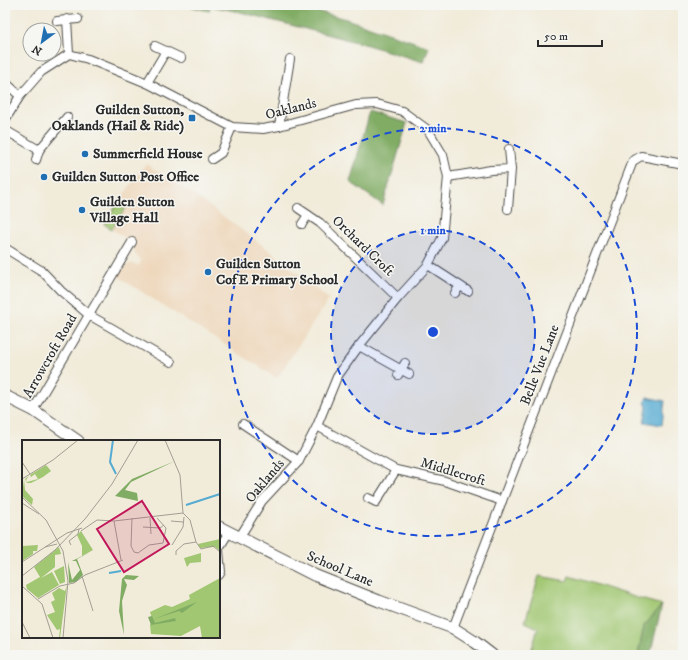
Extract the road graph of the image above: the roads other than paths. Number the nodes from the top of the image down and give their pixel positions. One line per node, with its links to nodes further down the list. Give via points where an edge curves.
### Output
1 (67, 19): 2 (street); 3 (street); 6 (street)
2 (78, 19)
3 (57, 21)
4 (155, 46): 5 (street)
5 (166, 51): 7 (street); 10 (street)
6 (69, 54): 10 (street, Oaklands, via 88,59); 11 (street, via 41,72)
7 (181, 58)
8 (290, 59): 14 (street)
9 (5, 82): 11 (street)
10 (147, 84): 15 (street, Oaklands)
11 (20, 96): 13 (street)
12 (66, 117): 17 (street)
13 (5, 120)
14 (278, 126): 15 (street, Oaklands, via 263,129); 23 (street, Oaklands, via 356,105 377,104 402,112 428,130 443,155)
15 (232, 127): 19 (street, via 223,154)
16 (5, 130): 17 (street)
17 (39, 150): 20 (street)
18 (509, 150): 22 (street)
19 (212, 159)
20 (36, 160)
21 (683, 164): 47 (street, Belle Vue Lane, via 641,156 633,162)
22 (511, 169): 23 (street); 25 (street)
23 (448, 178): 30 (street, Oaklands, via 442,238)
24 (298, 208): 26 (street, Orchard Croft)
25 (508, 209)
26 (308, 215): 27 (street); 34 (street, Orchard Croft, via 320,223)
27 (302, 224)
28 (132, 242): 35 (street, Arrowcroft Road)
29 (5, 248): 35 (street, via 42,271)
30 (428, 265): 31 (street); 34 (street, Oaklands)
31 (460, 286): 32 (street); 33 (street)
32 (468, 291)
33 (455, 293)
34 (398, 298): 36 (street, Oaklands)
35 (89, 315): 37 (street, Arrowcroft Road); 40 (street, Arrowcroft Road)
36 (359, 346): 38 (street); 42 (street, Oaklands, via 337,378)
37 (172, 362)
38 (409, 374)
39 (5, 396): 40 (street)
40 (33, 410): 43 (street)
41 (243, 424): 44 (street, Oaklands)
42 (317, 426): 44 (street, Oaklands); 45 (street, Middlecroft)
43 (77, 440)
44 (299, 461): 49 (street, Oaklands, via 262,501)
45 (396, 470): 46 (street, via 376,502); 47 (street, Middlecroft, via 444,481)
46 (368, 498)
47 (502, 502): 53 (street, Belle Vue Lane)
48 (224, 530): 49 (street, School Lane); 50 (street)
49 (239, 538): 53 (street, School Lane, via 314,575)
50 (220, 546)
51 (220, 555): 52 (street)
52 (220, 574)
53 (453, 628): 54 (street, School Lane)
54 (492, 655)

